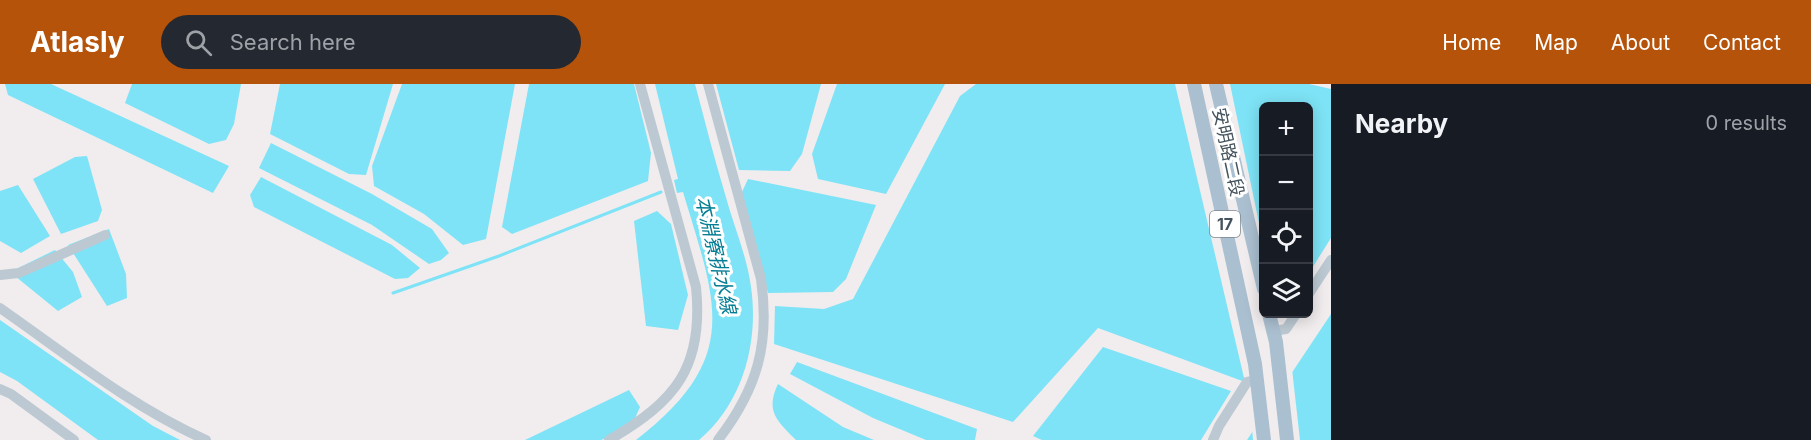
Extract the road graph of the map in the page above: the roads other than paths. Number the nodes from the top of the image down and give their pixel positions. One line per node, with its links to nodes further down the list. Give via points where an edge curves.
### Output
1 (640, 84): 18 (lane, via 696,287 699,320 691,359 671,395)
2 (708, 84): 19 (lane, via 761,279 765,308 763,345 753,382 735,418)
3 (1194, 84): 14 (main road, 安明路二段 / 17, via 1256,364)
4 (1216, 84): 7 (main road, 安明路二段 / 17)
5 (105, 235): 8 (lane, via 19,273)
6 (1331, 260): 9 (lane)
7 (1259, 272)
8 (0, 275)
9 (1313, 287)
10 (0, 308): 17 (lane, via 126,395)
11 (1270, 318): 13 (main road)
12 (1293, 318): 13 (lane)
13 (1275, 336): 22 (main road)
14 (1252, 381): 20 (lane); 21 (main road, 安明路二段 / 17)
15 (0, 389): 16 (lane)
16 (74, 440)
17 (206, 440)
18 (609, 440)
19 (718, 440)
20 (1213, 440)
21 (1264, 440)
22 (1287, 440)

